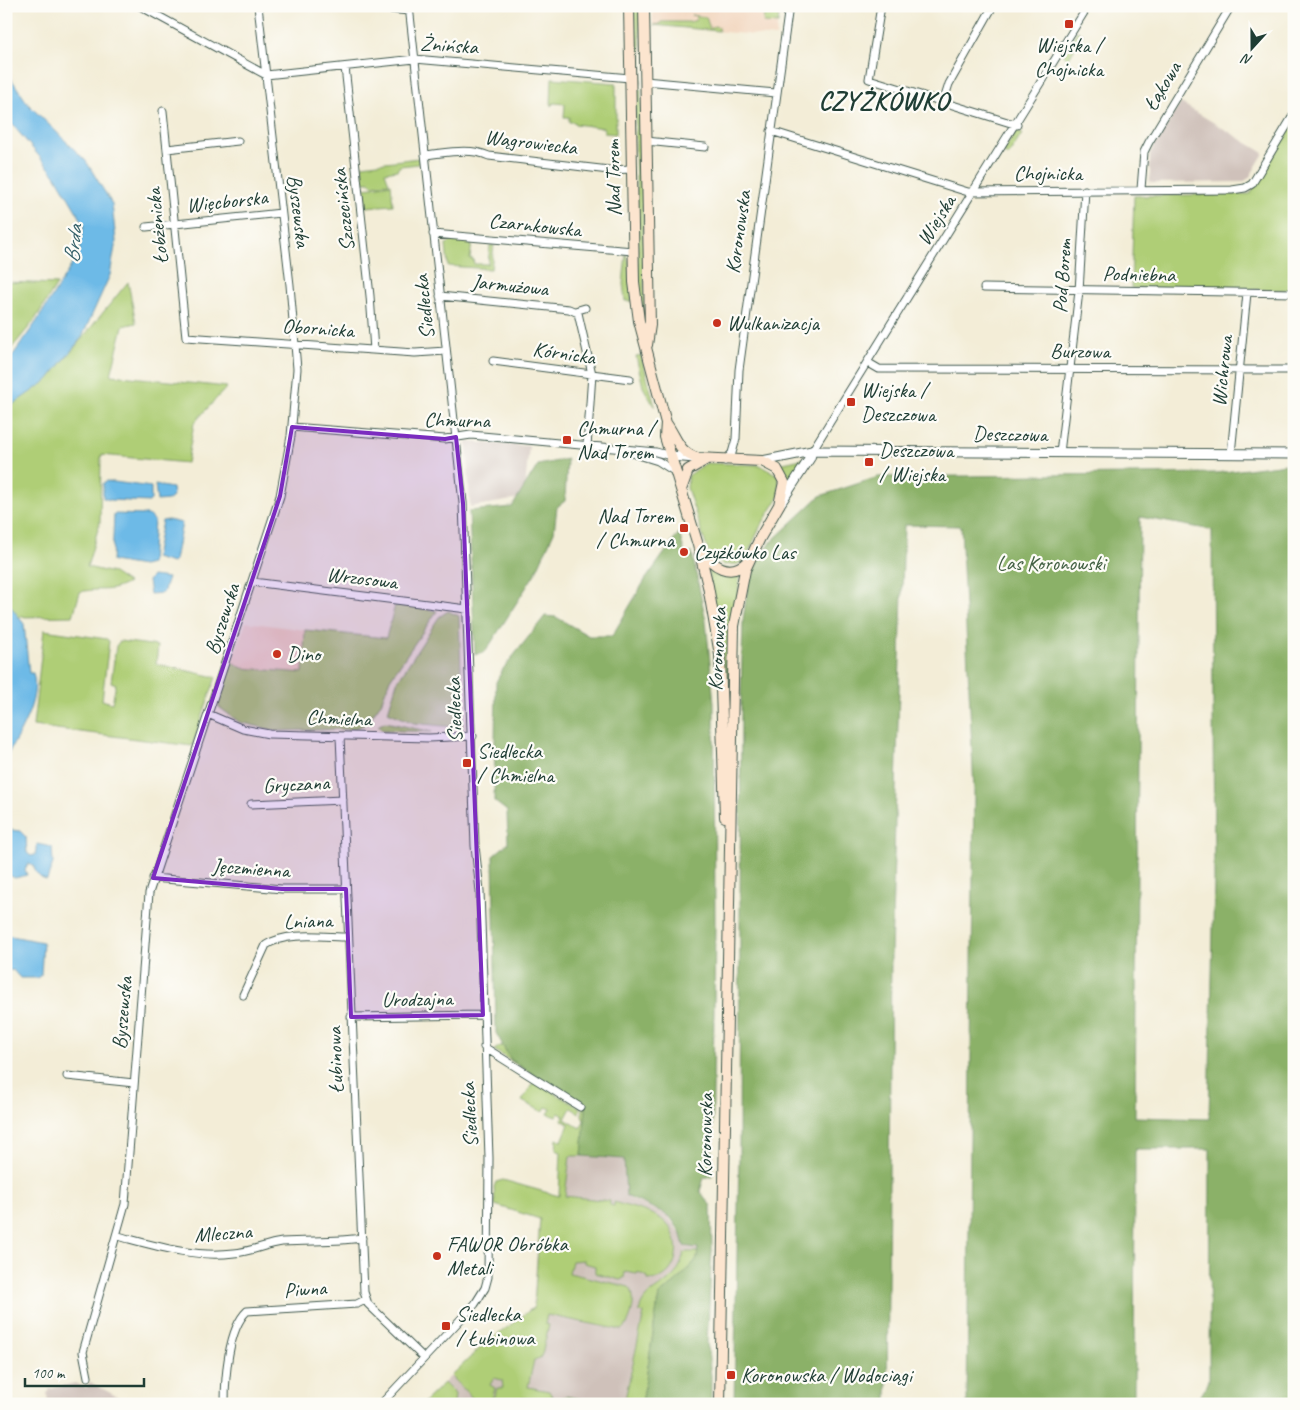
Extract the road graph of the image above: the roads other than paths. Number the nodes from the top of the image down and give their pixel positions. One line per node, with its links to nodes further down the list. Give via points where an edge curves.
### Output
1 (140, 6): 14 (street)
2 (258, 6): 14 (street, Byszewska)
3 (359, 6): 11 (street)
4 (629, 6): 15 (main road, Nad Torem)
5 (644, 6): 16 (main road, Nad Torem)
6 (789, 6): 17 (street, Koronowska)
7 (881, 6): 18 (street, via 869,79)
8 (994, 6): 18 (street, via 949,84)
9 (1088, 6): 21 (street, Wiejska)
10 (1231, 6): 29 (street, Łąkowa, via 1146,147)
11 (409, 8): 12 (street, Siedlecka)
12 (414, 59): 13 (street, Żnińska); 15 (street, Żnińska); 27 (street, Siedlecka)
13 (345, 67): 14 (street, Żnińska); 47 (street, Szczecińska)
14 (266, 75): 32 (street, Byszewska)
15 (630, 78): 28 (main road, Nad Torem)
16 (645, 80): 17 (street); 24 (main road, Nad Torem)
17 (776, 93): 22 (street, Koronowska)
18 (943, 103): 21 (street)
19 (162, 111): 26 (street, Łobżenicka)
20 (1294, 115): 29 (street, Chojnicka, via 1252,184 1245,188)
21 (1016, 125): 31 (street, Wiejska)
22 (771, 131): 31 (street, Chojnicka); 67 (street, Koronowska, via 739,370 736,435 732,453)
23 (238, 141): 26 (street)
24 (646, 141): 25 (street); 46 (main road, Nad Torem, via 650,325)
25 (705, 147)
26 (167, 149): 33 (street, Łobżenicka)
27 (425, 155): 28 (street, Wągrowiecka, via 482,153 600,169); 35 (street, Siedlecka)
28 (632, 169): 36 (main road, Nad Torem)
29 (1141, 189): 30 (street, Chojnicka)
30 (1085, 190): 31 (street, Chojnicka); 38 (street, Pod Borem)
31 (975, 192): 50 (street, Wiejska)
32 (281, 213): 33 (street, Więcborska); 45 (street, Byszewska)
33 (174, 225): 34 (street, Więcborska); 44 (street, Łobżenicka)
34 (146, 227)
35 (433, 234): 36 (street, Czarnkowska); 41 (street, Siedlecka)
36 (633, 251): 46 (main road, Nad Torem, via 639,321)
37 (984, 288): 38 (street, Podniebna)
38 (1079, 291): 39 (street, Podniebna); 51 (street, Pod Borem)
39 (1247, 293): 40 (street, Podniebna); 52 (street, Wichrowa)
40 (1294, 293)
41 (440, 296): 43 (street, Jarmużowa); 48 (street, Siedlecka)
42 (585, 308): 43 (street, Jarmużowa)
43 (574, 310): 54 (street, Jarmużowa, via 582,322)
44 (186, 337): 45 (street, Obornicka)
45 (295, 343): 47 (street, Obornicka); 57 (street, Byszewska, via 297,369)
46 (647, 348): 56 (main road, Nad Torem)
47 (374, 350): 48 (street, Obornicka)
48 (446, 351): 58 (street, Siedlecka)
49 (493, 361): 54 (street, Kórnicka)
50 (867, 362): 51 (street, Burzowa, via 879,369); 61 (street, Wiejska)
51 (1070, 368): 52 (street, Burzowa); 62 (street, Pod Borem)
52 (1239, 370): 53 (street, Burzowa); 63 (street, Wichrowa)
53 (1294, 370)
54 (592, 374): 55 (street, Kórnicka); 59 (street, Jarmużowa)
55 (630, 379)
56 (666, 422): 65 (main road, Nad Torem, via 665,437); 66 (main road, Nad Torem, via 681,450)
57 (292, 427): 58 (street, Chmurna, via 446,440); 74 (street, Byszewska, via 280,496)
58 (456, 437): 59 (street, Chmurna, via 471,435); 75 (street, Siedlecka, via 463,503)
59 (587, 447): 60 (street, Chmurna)
60 (622, 450): 65 (street, Chmurna); 69 (street, Chmurna, via 654,460)
61 (812, 451): 62 (street, Deszczowa); 68 (street, Deszczowa); 71 (street, Koronowska)
62 (1060, 453): 63 (street, Deszczowa)
63 (1231, 454): 64 (street, Deszczowa)
64 (1294, 454)
65 (672, 456): 66 (street, Chmurna); 69 (main road, Koronowska)
66 (703, 458): 67 (main road, Deszczowa); 70 (main road, via 688,470)
67 (725, 460): 68 (main road, Deszczowa)
68 (762, 461): 71 (main road, via 773,465 784,478)
69 (677, 473): 70 (main road, Koronowska)
70 (682, 487): 72 (main road, Koronowska)
71 (779, 505): 73 (main road, Koronowska)
72 (698, 545): 73 (main road, via 720,568 735,570); 81 (main road, Koronowska, via 720,654)
73 (748, 561): 81 (main road, Koronowska, via 740,586 734,626)
74 (252, 582): 75 (street, Wrzosowa); 76 (street, Byszewska)
75 (467, 609): 78 (street, Siedlecka)
76 (208, 714): 77 (street, Chmielna, via 252,732); 82 (street, Byszewska)
77 (340, 736): 78 (street, Chmielna); 79 (street, Łubinowa)
78 (472, 736): 86 (street, Siedlecka)
79 (343, 800): 80 (street, Gryczana); 83 (street, Łubinowa)
80 (250, 804)
81 (729, 868): 99 (main road, Koronowska)
82 (153, 878): 83 (street, Jęczmienna, via 282,889); 90 (street, Byszewska, via 149,893)
83 (346, 889): 84 (street, Łubinowa)
84 (348, 937): 85 (street, Lniana, via 273,940 266,945); 87 (street, Łubinowa)
85 (243, 995)
86 (483, 1015): 87 (street, Urodzajna); 88 (street, Siedlecka)
87 (351, 1018): 93 (street, Łubinowa)
88 (484, 1047): 91 (street); 95 (street, Siedlecka, via 489,1171 488,1277 475,1304)
89 (67, 1076): 90 (street)
90 (134, 1083): 92 (street, Byszewska, via 125,1204)
91 (580, 1107)
92 (118, 1236): 93 (street, Mleczna, via 181,1253 218,1254 249,1251 279,1243 338,1242); 96 (street, Byszewska, via 83,1352)
93 (362, 1238): 94 (street, Łubinowa)
94 (365, 1300): 95 (street); 97 (street, Piwna, via 357,1304 247,1311 240,1320 230,1348)
95 (424, 1358): 98 (street, Siedlecka)
96 (88, 1377)
97 (225, 1404)
98 (381, 1404)
99 (720, 1404)

